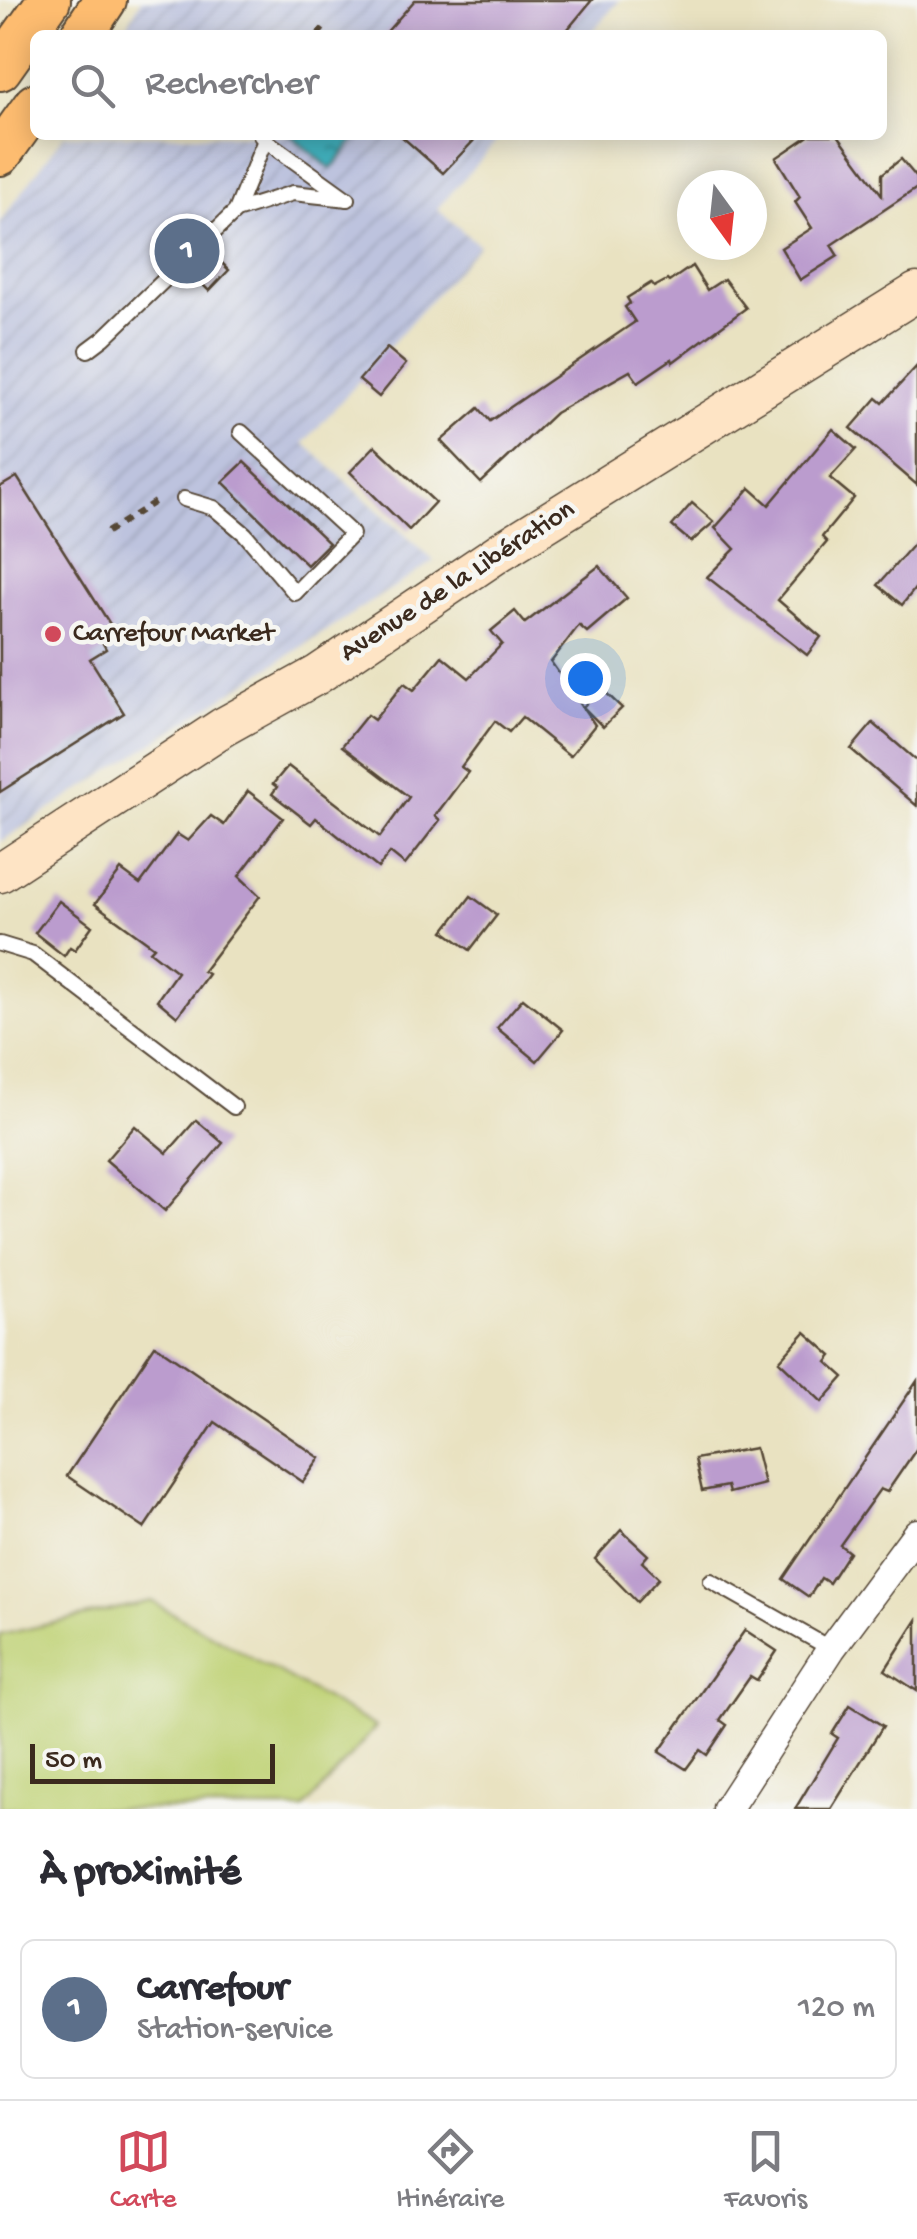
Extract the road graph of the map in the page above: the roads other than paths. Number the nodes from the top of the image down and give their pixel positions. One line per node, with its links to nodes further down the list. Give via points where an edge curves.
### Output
1 (49, 0): 4 (main road)
2 (105, 0): 3 (main road)
3 (85, 30)
4 (0, 68)
5 (30, 115): 8 (main road)
6 (262, 140): 10 (lane)
7 (266, 140): 10 (lane, via 348,199 293,193)
8 (12, 151): 9 (lane)
9 (0, 174)
10 (236, 211): 12 (lane)
11 (917, 292): 15 (street, Avenue de la Libération)
12 (88, 350)
13 (241, 432): 14 (lane, via 352,534 294,593 245,534 214,508)
14 (184, 499)
15 (0, 873)
16 (0, 944): 17 (lane, via 33,954)
17 (234, 1107)
18 (917, 1533): 20 (street)
19 (711, 1581): 20 (lane)
20 (831, 1649): 21 (street)
21 (727, 1809)

